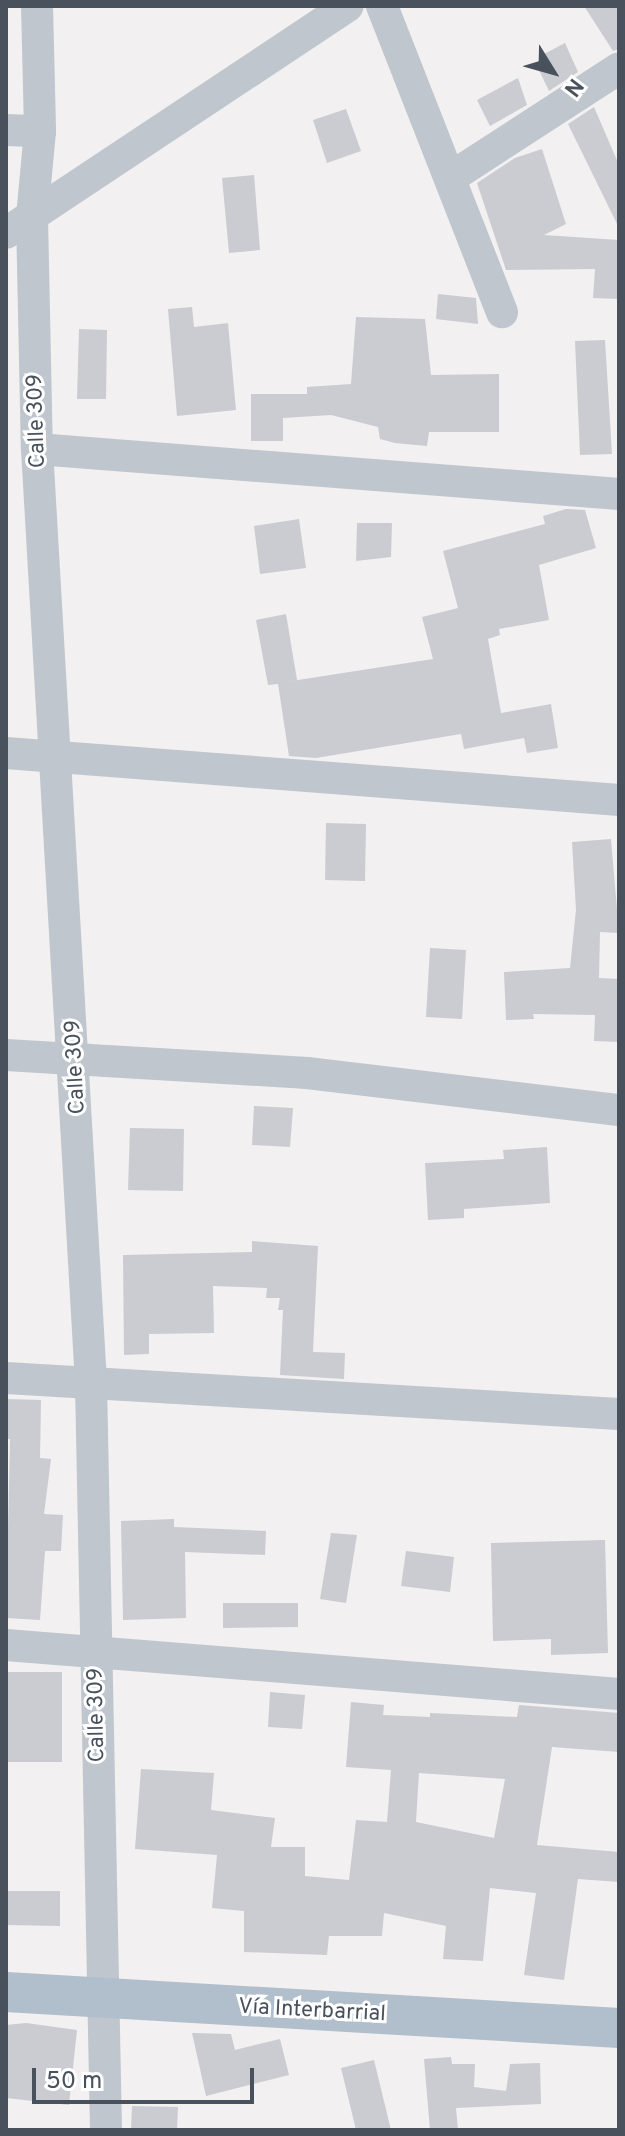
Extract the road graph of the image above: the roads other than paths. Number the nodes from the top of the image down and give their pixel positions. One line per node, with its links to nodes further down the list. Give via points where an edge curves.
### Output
1 (37, 6): 6 (street, Calle 309)
2 (348, 6): 8 (street)
3 (382, 6): 7 (street)
4 (619, 68): 7 (street)
5 (6, 130): 6 (street)
6 (40, 131): 8 (street, Calle 309)
7 (453, 176): 9 (street)
8 (19, 225): 10 (street, Calle 309)
9 (502, 312)
10 (37, 449): 11 (street); 13 (street, Calle 309)
11 (619, 494)
12 (6, 753): 13 (street)
13 (55, 756): 14 (street); 16 (street, Calle 309)
14 (619, 800)
15 (6, 1055): 16 (street)
16 (76, 1057): 17 (street, via 307,1073); 19 (street, Calle 309)
17 (619, 1110)
18 (6, 1378): 19 (street)
19 (91, 1383): 20 (street); 22 (street, Calle 309)
20 (619, 1414)
21 (6, 1645): 22 (street)
22 (96, 1649): 23 (street); 25 (street, Calle 309)
23 (619, 1694)
24 (6, 1992): 25 (main road, Vía Interbarrial)
25 (101, 1999): 26 (main road, Vía Interbarrial); 27 (street, Calle 309)
26 (619, 2028)
27 (106, 2130)

